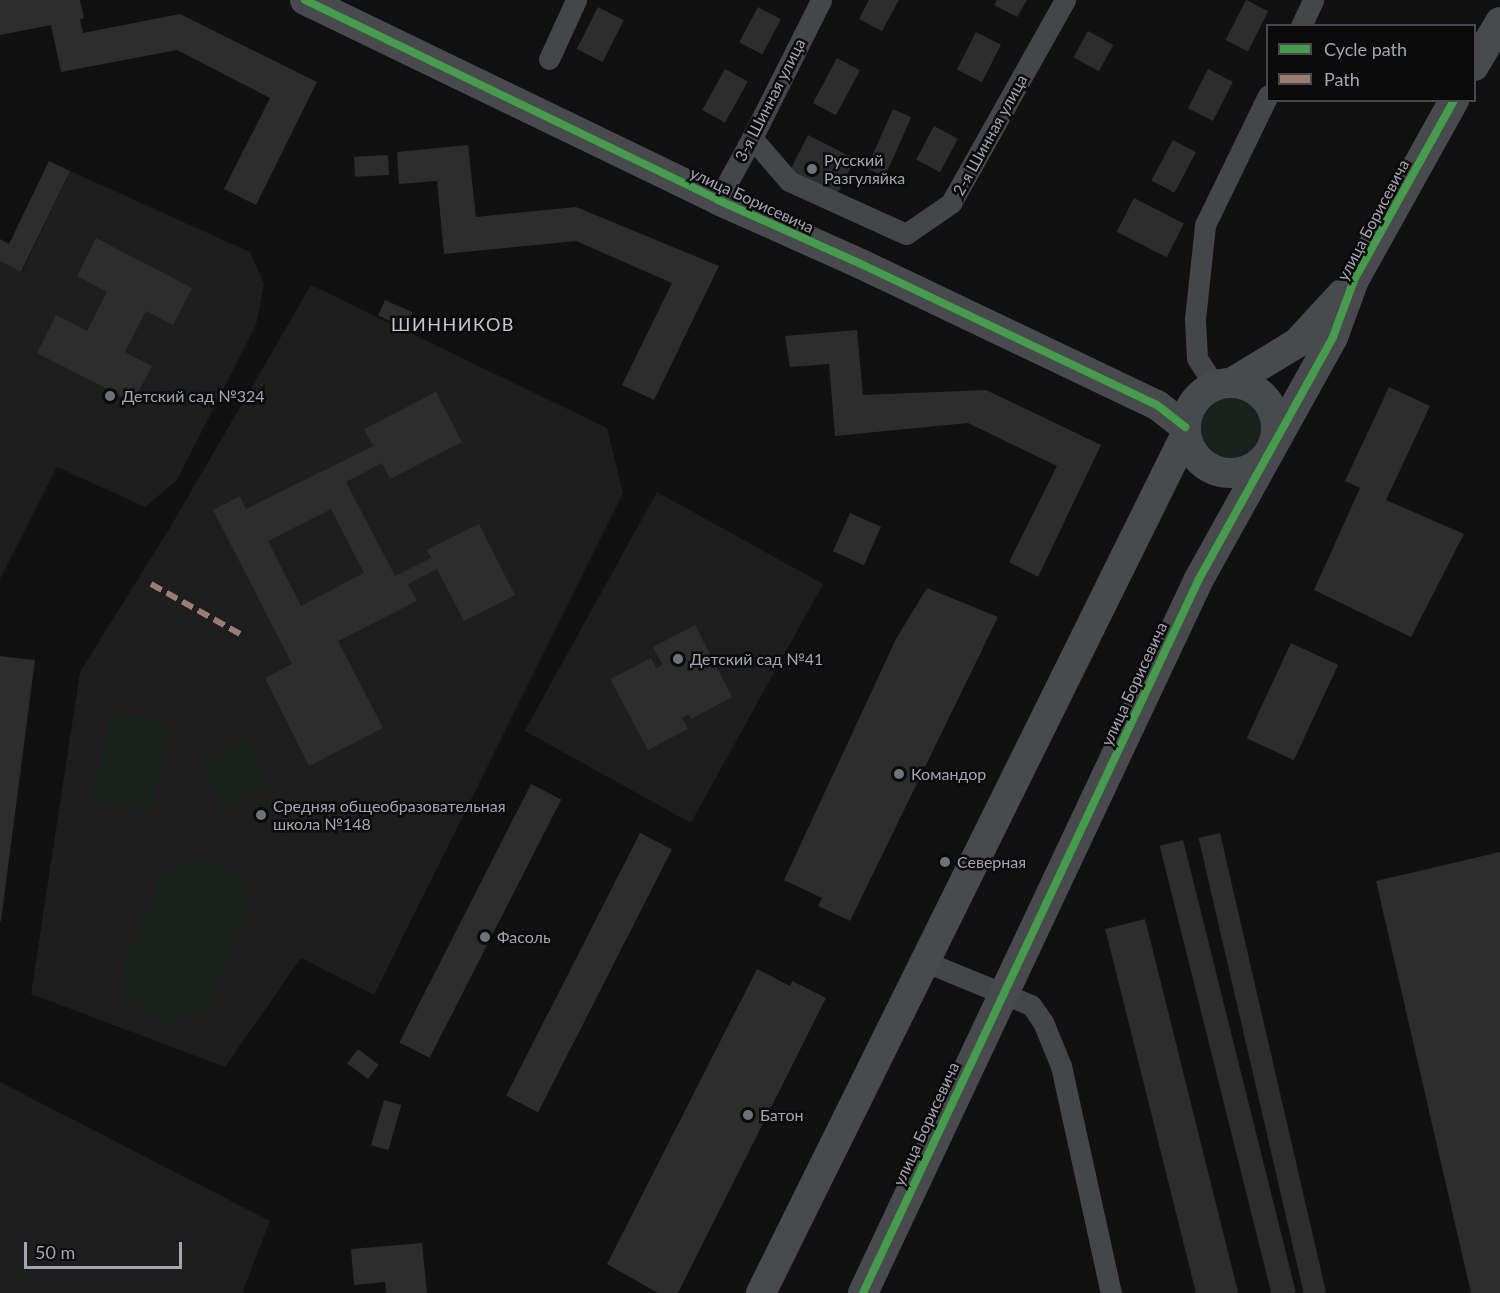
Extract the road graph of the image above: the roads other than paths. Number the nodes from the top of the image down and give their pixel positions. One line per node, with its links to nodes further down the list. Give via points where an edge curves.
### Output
1 (305, 0): 13 (street, улица Борисевича)
2 (576, 0): 8 (street)
3 (821, 0): 12 (street, 3-я Шинная улица)
4 (1065, 0): 12 (street, 2-я Шинная улица, via 951,203 906,234 789,181)
5 (1313, 0): 7 (street)
6 (1500, 21): 9 (street)
7 (1302, 24)
8 (549, 59)
9 (1476, 63)
10 (1266, 99): 15 (street, via 1205,225 1195,319 1197,358)
11 (1453, 102): 14 (street, улица Борисевича)
12 (752, 138): 13 (street, 3-я Шинная улица)
13 (718, 200): 16 (street, улица Борисевича)
14 (1354, 280): 15 (street, улица Борисевича, via 1298,343); 18 (street, улица Борисевича, via 1333,337)
15 (1216, 387): 16 (street, улица Борисевича); 17 (street, via 1188,414); 18 (street, via 1245,385 1258,392 1271,408 1276,428)
16 (1157, 405): 17 (street, улица Борисевича)
17 (1186, 430): 18 (street, via 1190,448 1212,470 1242,472); 19 (street)
18 (1268, 455): 20 (street, улица Борисевича, via 1199,579)
19 (926, 962): 20 (street); 21 (street)
20 (1002, 994): 22 (street, улица Борисевича); 23 (street, via 1031,1005 1043,1022 1061,1066)
21 (761, 1293)
22 (863, 1293)
23 (1111, 1293)

